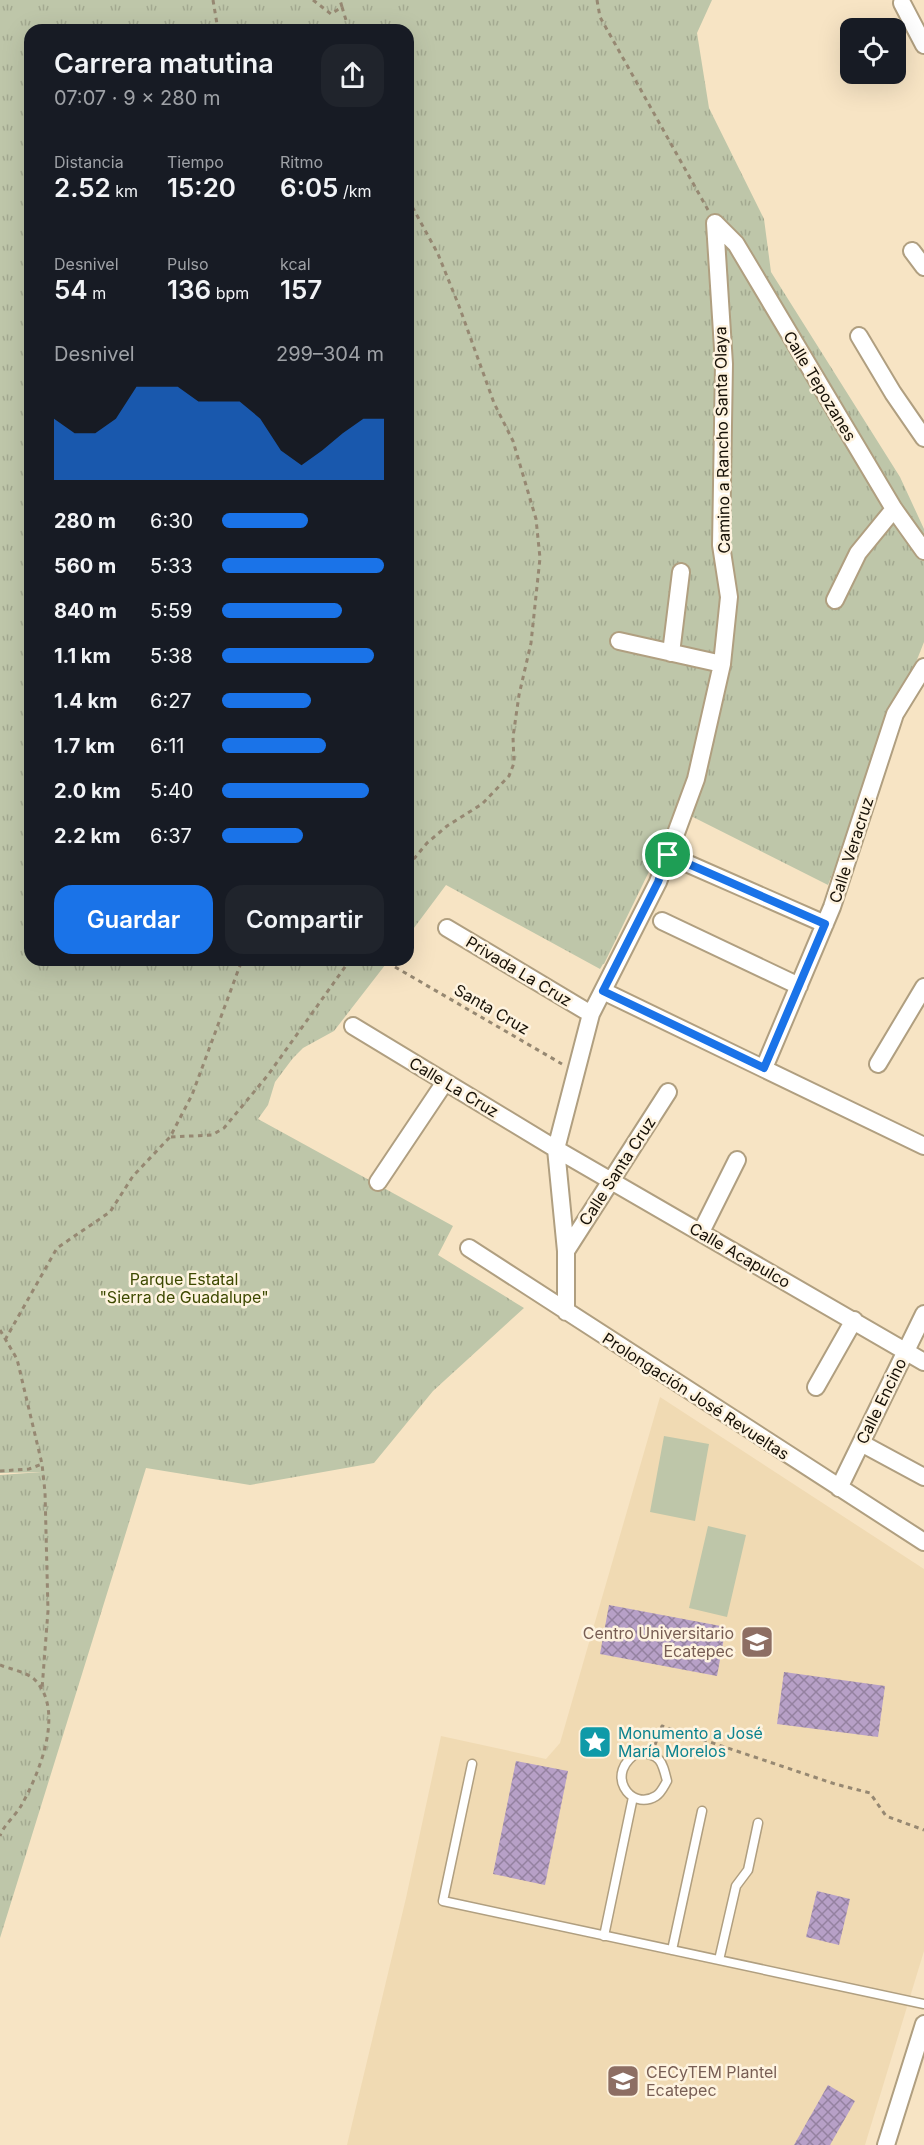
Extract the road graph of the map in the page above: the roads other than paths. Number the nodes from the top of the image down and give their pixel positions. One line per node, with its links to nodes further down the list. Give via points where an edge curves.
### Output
1 (902, 3): 2 (street)
2 (924, 45)
3 (715, 223): 8 (street, Calle Tepozanes, via 736,244); 14 (street, Camino a Rancho Santa Olaya, via 724,364 721,545 729,597)
4 (912, 251): 5 (street)
5 (924, 267)
6 (859, 336): 7 (street)
7 (924, 438)
8 (894, 510): 9 (street, Calle Tepozanes); 11 (street, via 858,553)
9 (924, 551)
10 (681, 572): 13 (street)
11 (836, 600)
12 (619, 641): 13 (street)
13 (671, 652): 14 (street)
14 (722, 664): 16 (street, Camino a Rancho Santa Olaya, via 696,779)
15 (924, 667): 18 (street, Calle Veracruz, via 895,714)
16 (668, 855): 18 (street); 22 (street, Camino a Rancho Santa Olaya)
17 (662, 921): 20 (street)
18 (825, 924): 20 (street, Calle Veracruz)
19 (447, 928): 23 (street, Privada La Cruz)
20 (799, 986): 26 (street, Calle Veracruz)
21 (924, 987): 25 (street)
22 (603, 991): 23 (street, Camino a Rancho Santa Olaya); 26 (street)
23 (591, 1014): 30 (street, Camino a Rancho Santa Olaya)
24 (353, 1026): 27 (street, Calle La Cruz)
25 (878, 1064)
26 (764, 1068): 29 (street)
27 (445, 1082): 30 (street, Calle La Cruz); 33 (street)
28 (668, 1092): 32 (street, Calle Santa Cruz)
29 (924, 1146)
30 (556, 1149): 32 (street, Calle Acapulco); 36 (street, Camino a Rancho Santa Olaya)
31 (737, 1160): 34 (street)
32 (611, 1180): 34 (street, Calle Acapulco); 36 (street, Calle Santa Cruz)
33 (378, 1182)
34 (701, 1232): 39 (street, Calle Acapulco)
35 (469, 1248): 37 (street, Prolongación José Revueltas)
36 (566, 1251): 37 (street, Camino a Rancho Santa Olaya)
37 (566, 1312): 45 (street, Prolongación José Revueltas)
38 (924, 1314): 40 (street, Calle Encino)
39 (854, 1320): 40 (street, Calle Acapulco); 42 (street)
40 (906, 1350): 41 (street, Calle Acapulco); 43 (street, Calle Encino)
41 (924, 1362)
42 (816, 1387)
43 (861, 1443): 44 (street); 45 (street, Calle Encino)
44 (924, 1477)
45 (839, 1488): 46 (street, Prolongación José Revueltas)
46 (924, 1542)
47 (472, 1764): 51 (lane, via 443,1901)
48 (633, 1797): 48 (lane, via 622,1786 621,1771 629,1758 639,1752 652,1754 662,1762 667,1781 658,1796 646,1800); 51 (lane)
49 (702, 1812): 52 (lane)
50 (758, 1823): 53 (lane, via 748,1870 736,1886)
51 (604, 1936): 52 (lane)
52 (672, 1950): 53 (lane)
53 (719, 1960): 54 (lane)
54 (924, 2004)
55 (924, 2024): 56 (street)
56 (886, 2145)

